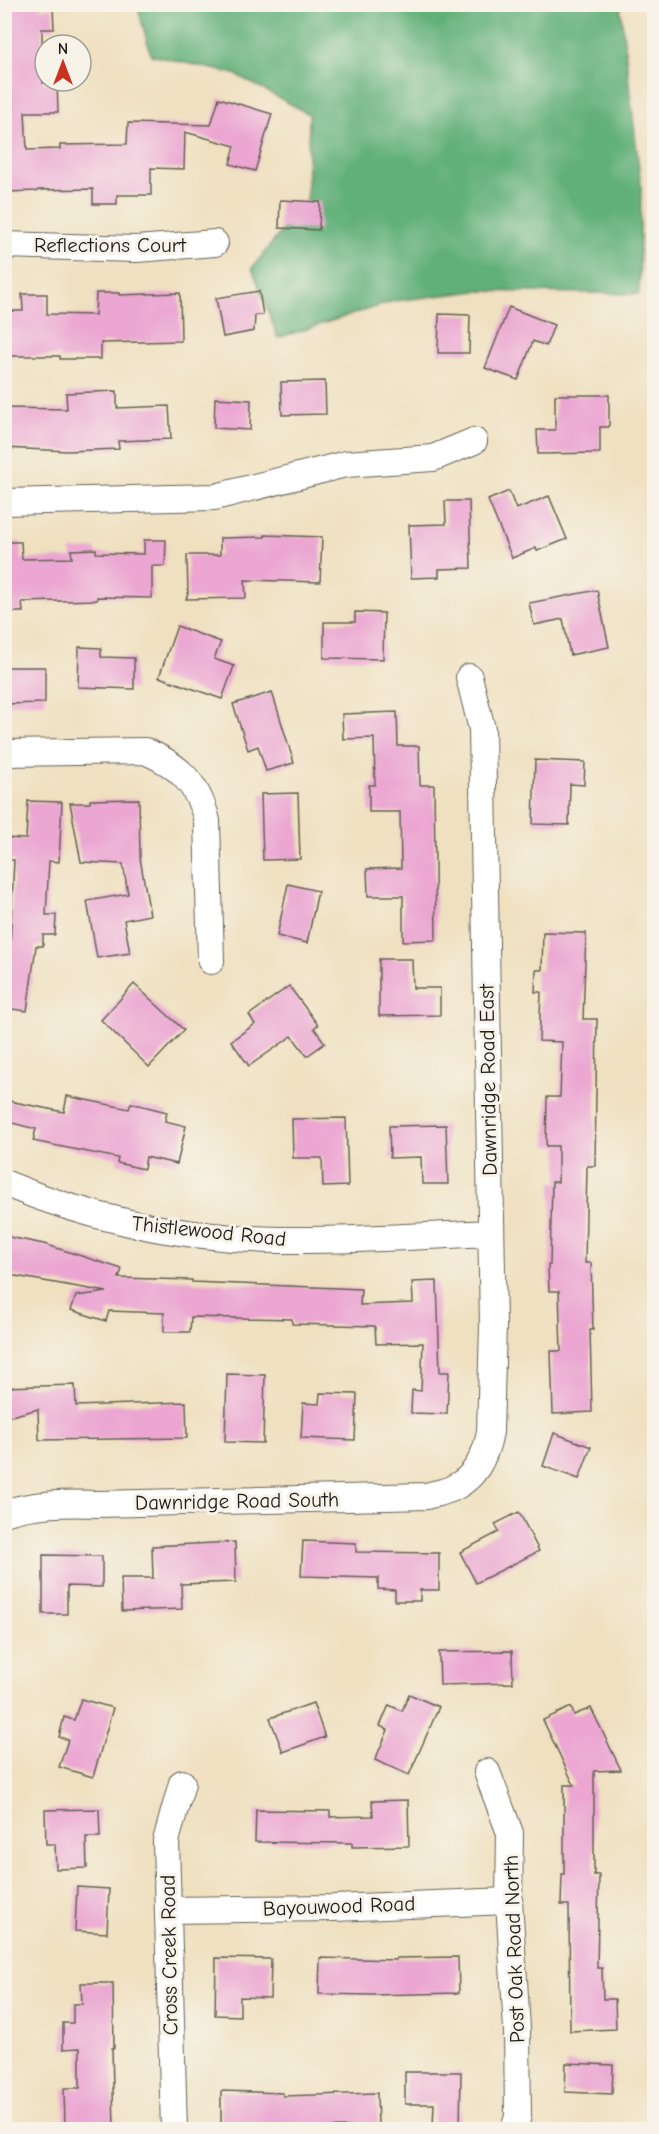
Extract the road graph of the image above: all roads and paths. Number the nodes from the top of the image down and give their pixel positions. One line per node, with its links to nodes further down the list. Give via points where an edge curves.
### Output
1 (215, 243): 2 (street, Reflections Court, via 136,249)
2 (4, 244)
3 (474, 441): 4 (street, via 433,458 346,464 215,497)
4 (4, 502)
5 (469, 676): 9 (street, Dawnridge Road East, via 482,729)
6 (4, 753): 7 (street, via 145,752 161,758 188,778 207,821)
7 (211, 960)
8 (4, 1183): 9 (street, Thistlewood Road, via 105,1218 214,1236 281,1240)
9 (491, 1233): 10 (street, Dawnridge Road East, via 490,1432 481,1462)
10 (467, 1479): 11 (street, Dawnridge Road South, via 455,1488 427,1496 71,1503 22,1507)
11 (4, 1513)
12 (487, 1772): 14 (street, Post Oak Road North, via 510,1833)
13 (182, 1783): 15 (street, Cross Creek Road, via 166,1841)
14 (509, 1901): 15 (street, Bayouwood Road); 17 (street, Post Oak Road North, via 517,2029 518,2116)
15 (168, 1910): 16 (street, Cross Creek Road)
16 (174, 2130)
17 (514, 2130)

